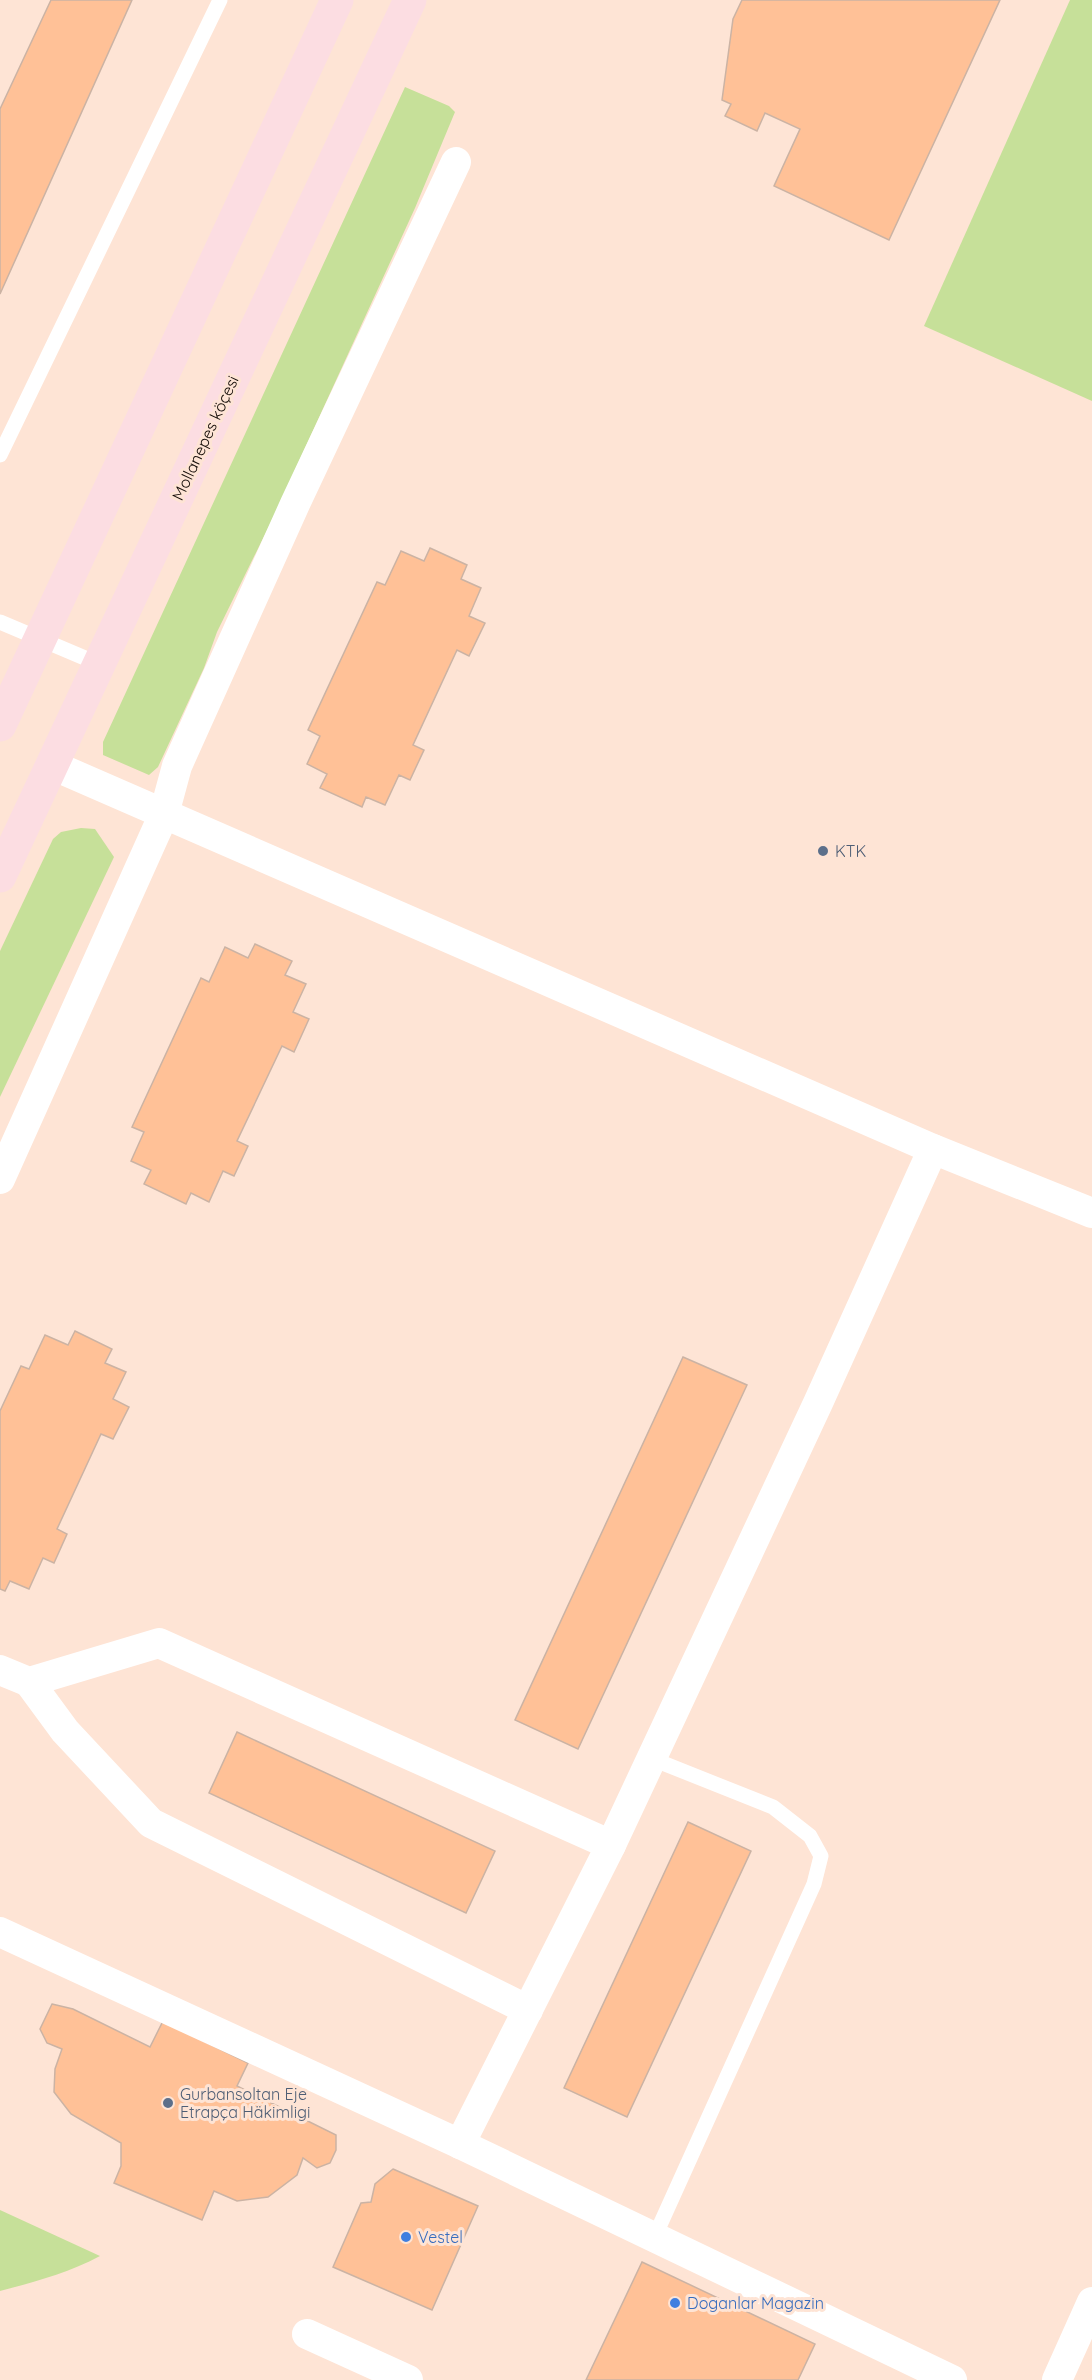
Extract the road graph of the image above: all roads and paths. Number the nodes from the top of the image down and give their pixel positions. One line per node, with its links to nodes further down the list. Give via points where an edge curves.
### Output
1 (220, 0): 5 (lane)
2 (337, 0): 7 (street)
3 (410, 0): 8 (street, Mollanepes köçesi)
4 (456, 162): 11 (street, via 177,766)
5 (0, 455)
6 (0, 622): 7 (lane)
7 (40, 639): 8 (lane); 9 (street)
8 (99, 664): 10 (street, Mollanepes köçesi)
9 (0, 725)
10 (52, 765): 11 (street); 12 (street, Mollanepes köçesi)
11 (164, 814): 13 (street); 14 (street)
12 (0, 876)
13 (933, 1149): 15 (street); 18 (street)
14 (0, 1179)
15 (1092, 1213)
16 (0, 1670): 17 (street)
17 (29, 1682): 19 (street, via 159,1643); 21 (street, via 65,1731 151,1823)
18 (650, 1758): 19 (street); 23 (lane, via 773,1807 810,1836 821,1856 814,1884)
19 (611, 1845): 21 (street)
20 (0, 1932): 22 (street)
21 (528, 2010): 22 (street)
22 (460, 2144): 23 (street)
23 (655, 2236): 27 (street)
24 (1092, 2302): 28 (street)
25 (307, 2334): 26 (street)
26 (408, 2380)
27 (952, 2380)
28 (1057, 2380)

